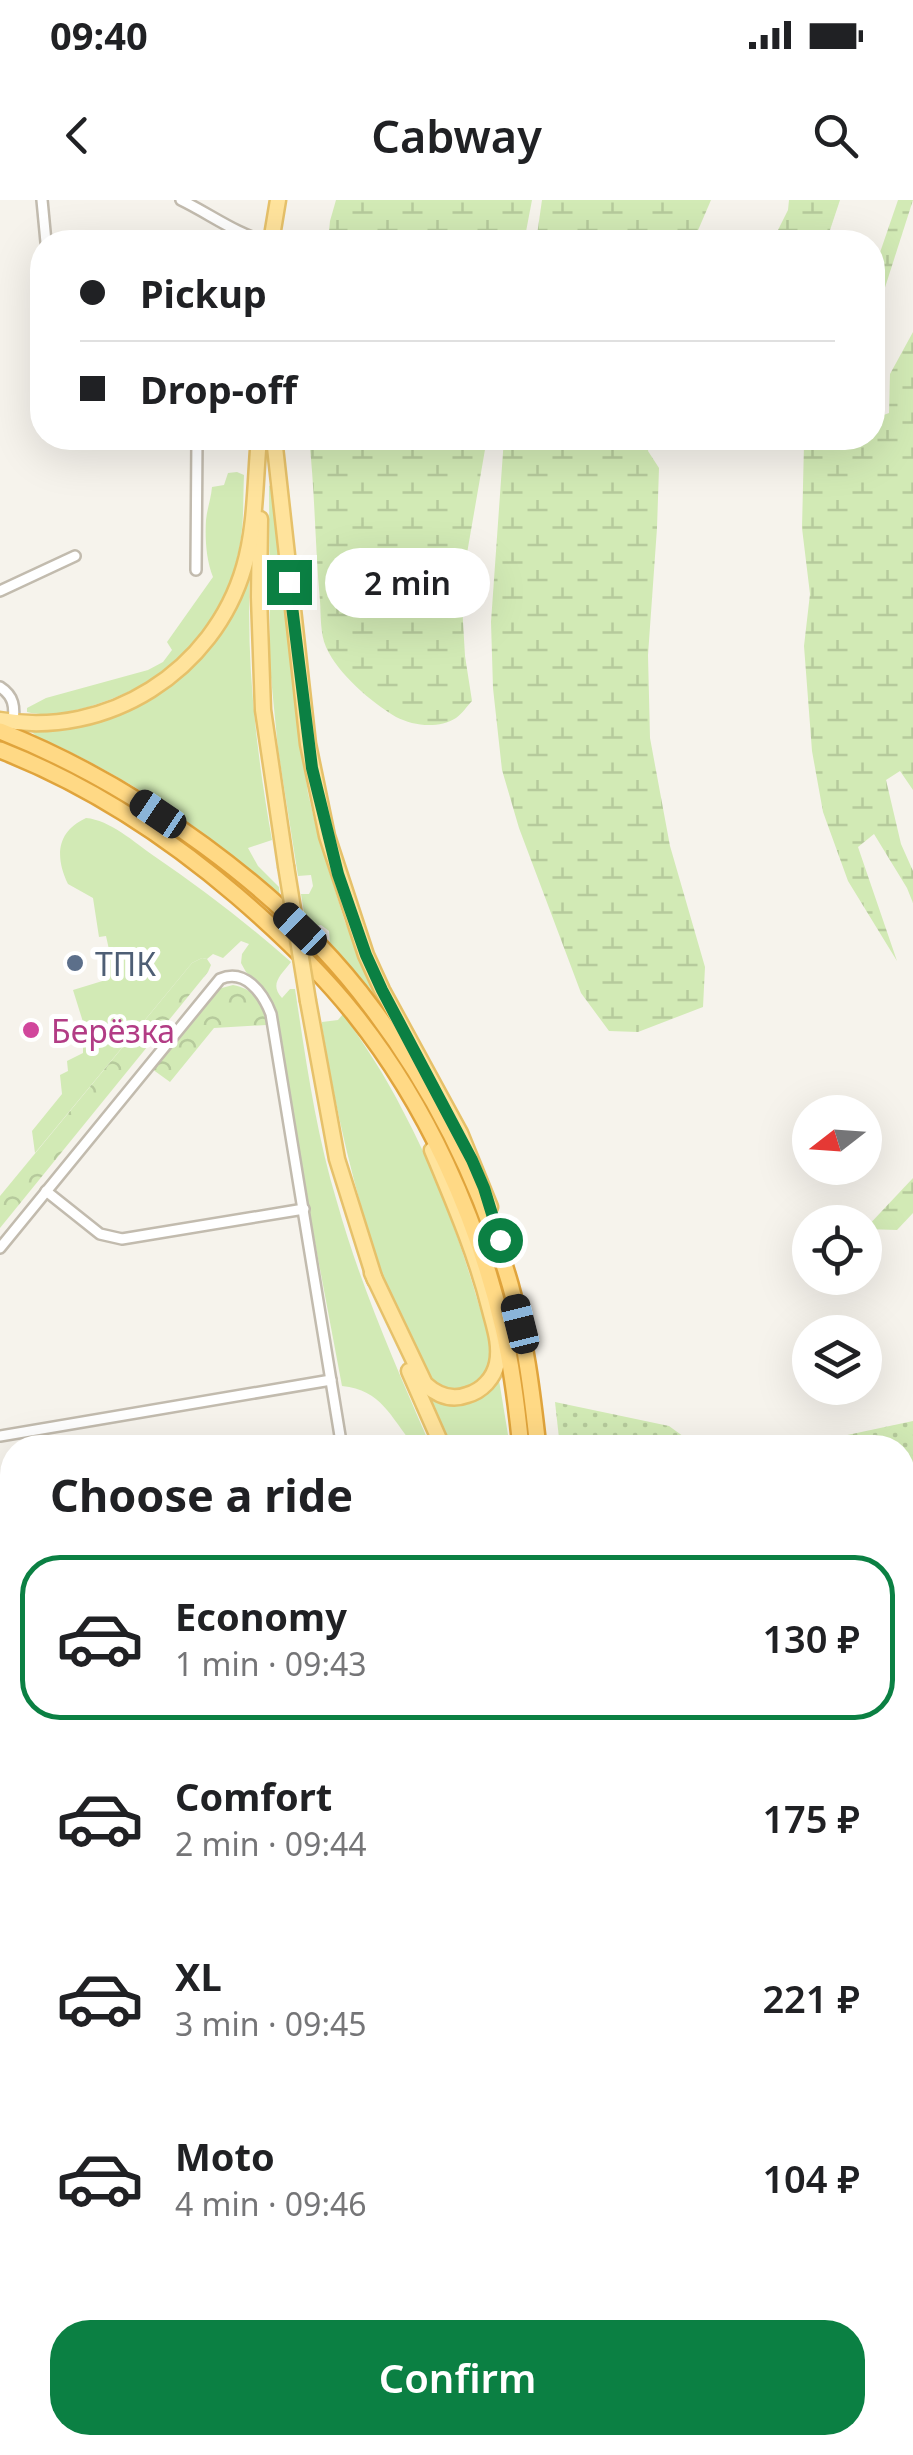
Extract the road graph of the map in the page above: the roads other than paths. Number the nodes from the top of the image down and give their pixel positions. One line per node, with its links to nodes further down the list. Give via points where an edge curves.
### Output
1 (42, 200): 4 (street)
2 (181, 200): 5 (street)
3 (278, 200): 6 (main road)
4 (45, 230)
5 (231, 230)
6 (272, 230)
7 (198, 450): 12 (street)
8 (259, 450): 15 (main road, via 244,567 224,615 194,657 151,690 107,711 60,722)
9 (260, 450): 21 (main road, bridge, via 260,667 268,754 337,1159)
10 (275, 450): 22 (main road, via 308,744 327,836 366,955 484,1188)
11 (75, 556): 13 (street)
12 (196, 570)
13 (0, 590)
14 (0, 687): 15 (street, via 14,706)
15 (4, 724): 22 (highway, via 176,826 257,889 344,973 441,1114)
16 (0, 750): 17 (highway, via 68,780 217,879 332,987)
17 (412, 1098): 21 (main road, via 486,1292 498,1352 487,1383 456,1398 426,1384); 27 (highway, via 489,1275)
18 (46, 1191): 19 (street, via 100,1234 122,1239); 19 (street, via 227,976 242,978 269,1008); 20 (street)
19 (304, 1209): 23 (street)
20 (0, 1248)
21 (372, 1273): 26 (main road)
22 (510, 1286): 28 (highway)
23 (331, 1380): 24 (street); 25 (street)
24 (6, 1435)
25 (340, 1435)
26 (438, 1435)
27 (519, 1435)
28 (536, 1435)

